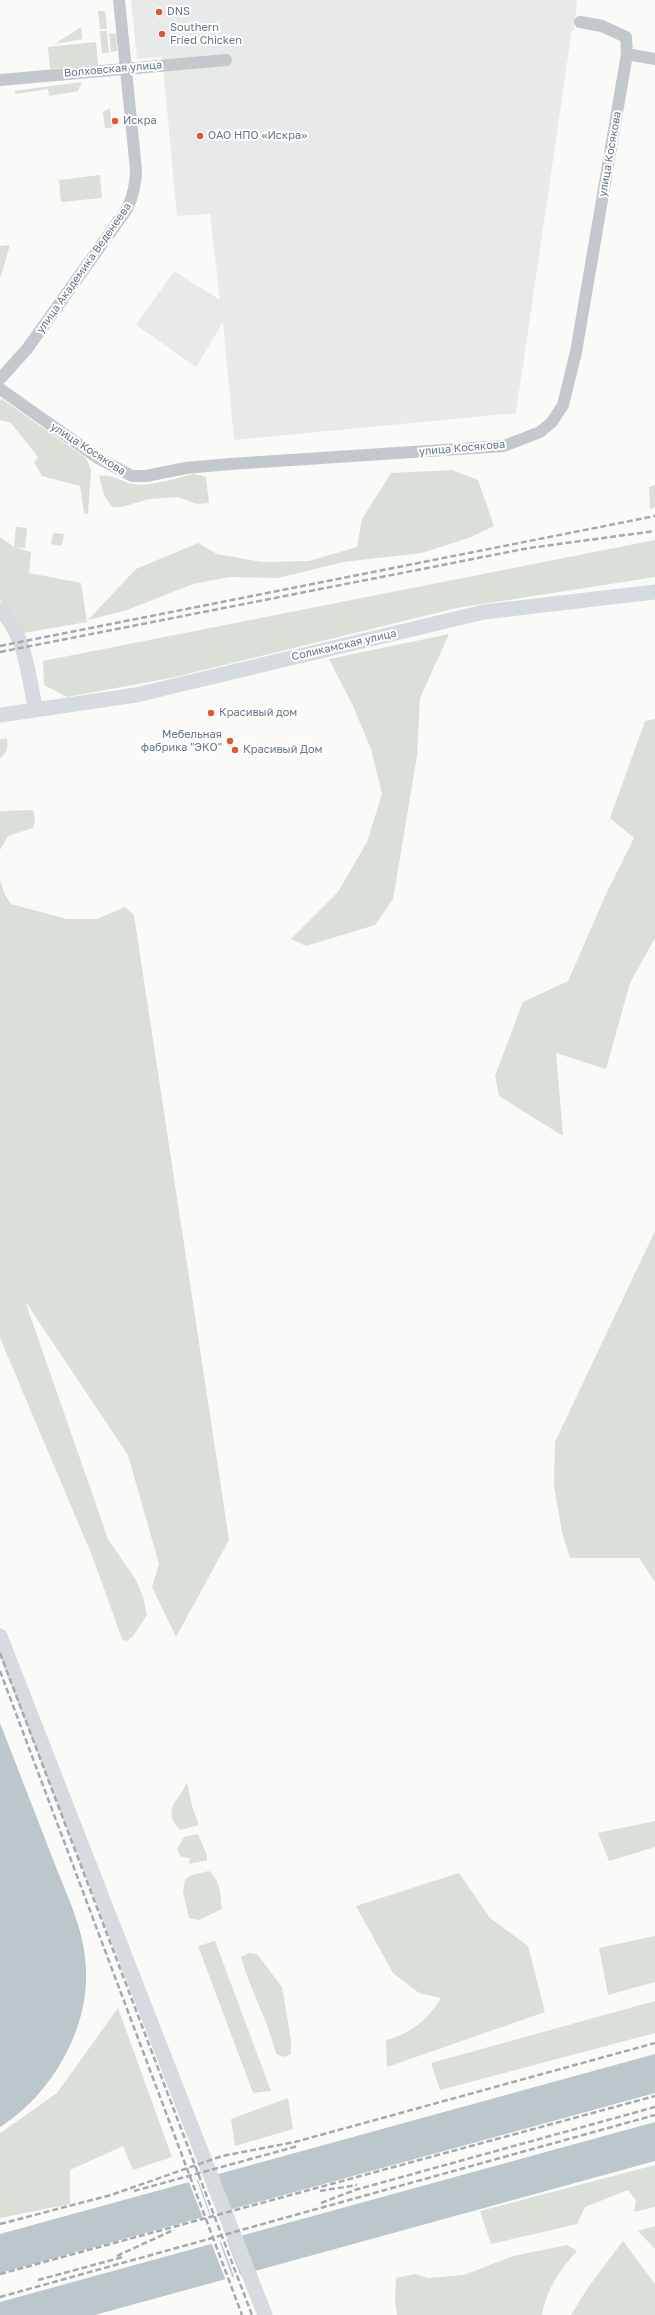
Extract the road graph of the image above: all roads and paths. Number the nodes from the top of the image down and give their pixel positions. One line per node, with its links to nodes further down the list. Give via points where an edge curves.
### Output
1 (119, 0): 6 (street, улица Академика Веденеева)
2 (580, 22): 3 (street, улица Косякова, via 602,26 626,38)
3 (627, 54): 4 (street); 9 (street, улица Косякова, via 576,352 562,405 552,422 540,432 504,446 230,464 132,476 98,458)
4 (655, 59)
5 (226, 60): 6 (street, Волховская улица)
6 (126, 68): 7 (street, Волховская улица); 8 (street, улица Академика Веденеева, via 136,170 132,198 127,209 27,349)
7 (0, 80)
8 (0, 379)
9 (0, 389)
10 (655, 592): 12 (main road, Соликамская улица, via 484,612 136,695)
11 (0, 610): 12 (main road, via 10,620 18,635)
12 (36, 710): 13 (main road, Соликамская улица)
13 (0, 715)
14 (0, 1636): 15 (main road)
15 (265, 2315)

